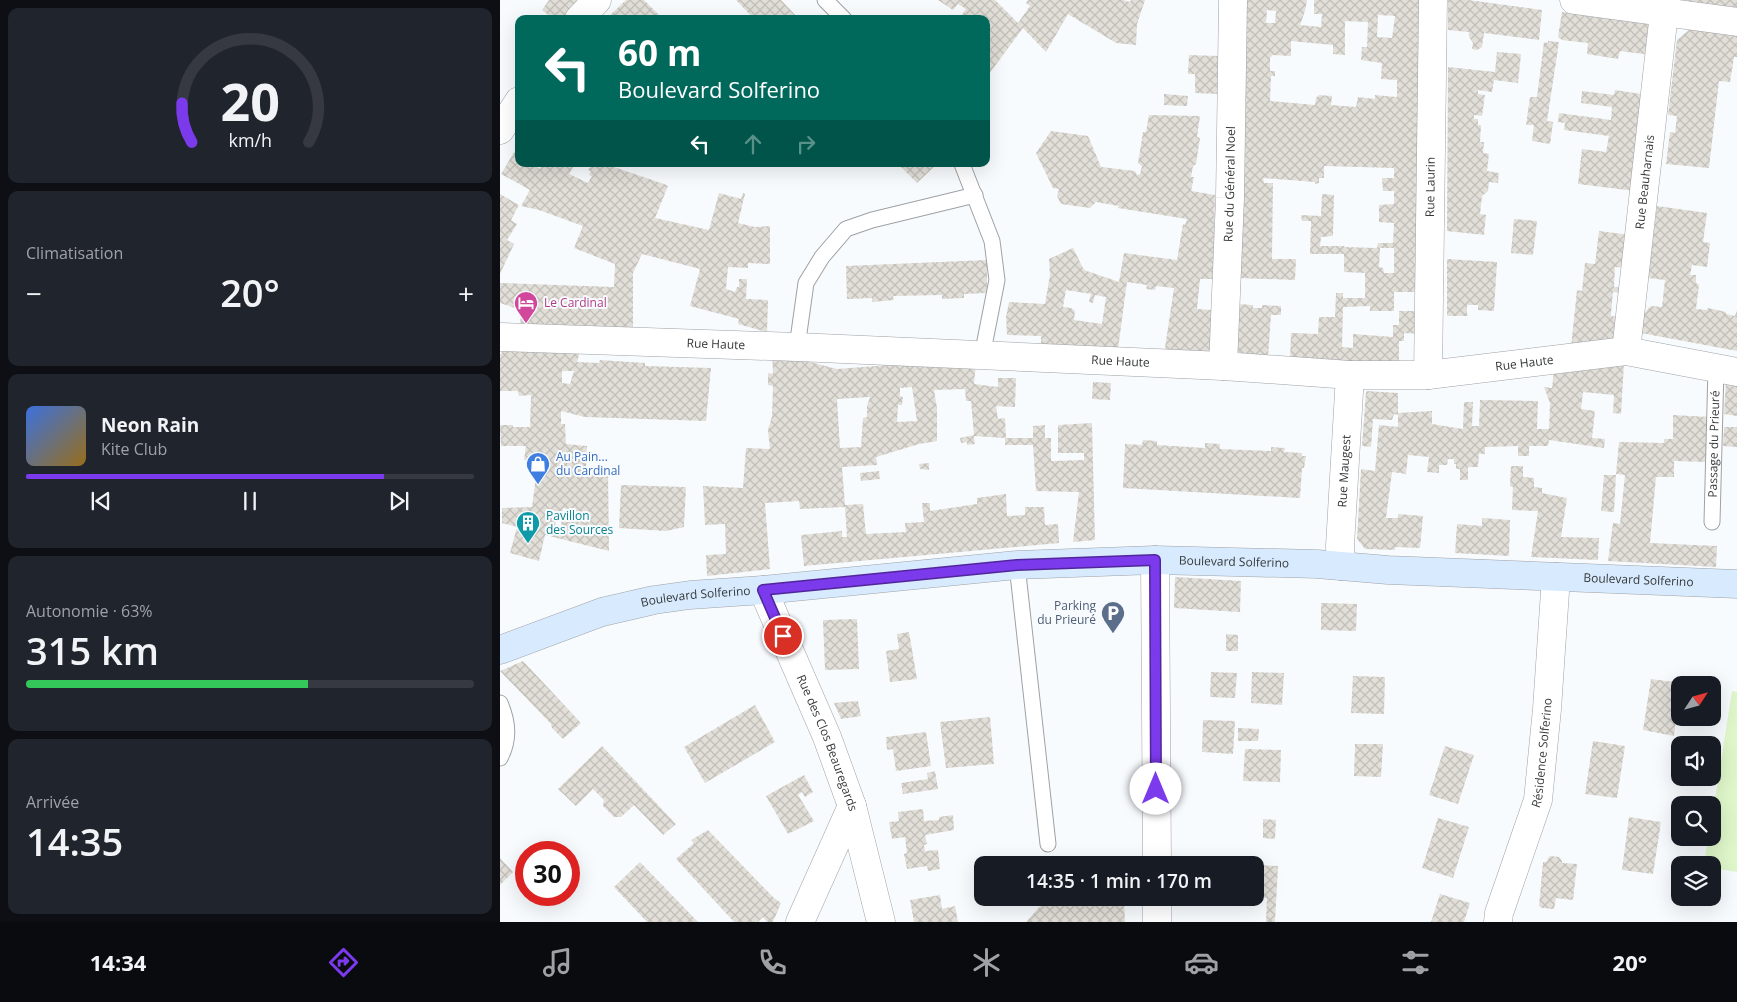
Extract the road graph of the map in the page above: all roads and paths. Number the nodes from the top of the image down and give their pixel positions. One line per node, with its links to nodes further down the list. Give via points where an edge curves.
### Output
1 (597, 0): 8 (street)
2 (826, 0): 9 (lane)
3 (1233, 0): 19 (street, Rue du Général Noel)
4 (1433, 0): 22 (street, Rue Laurin)
5 (1574, 0): 6 (street)
6 (1635, 4): 7 (street)
7 (1664, 13): 10 (street); 17 (street, Rue Beauharnais)
8 (584, 15)
9 (840, 15)
10 (1737, 22)
11 (515, 107): 12 (street)
12 (500, 130)
13 (963, 167): 14 (lane)
14 (975, 195): 16 (lane, via 846,229 822,257 806,283); 18 (lane, via 992,241 997,280)
15 (500, 337): 16 (street, Rue Haute)
16 (797, 347): 18 (street, Rue Haute)
17 (1626, 351): 20 (street, Rue Haute); 22 (street, Rue Haute)
18 (982, 356): 19 (street, Rue Haute)
19 (1223, 366): 21 (street, Rue Haute)
20 (1727, 370): 23 (lane, Passage du Prieuré)
21 (1350, 375): 22 (street, Rue Haute); 26 (street, Rue Maugest)
22 (1428, 375)
23 (1712, 522)
24 (1155, 560): 25 (main road, Boulevard Solferino); 26 (main road, Boulevard Solferino); 35 (street)
25 (1017, 565): 29 (main road, Boulevard Solferino); 34 (lane)
26 (1341, 566): 27 (main road, Boulevard Solferino)
27 (1556, 577): 28 (main road, Boulevard Solferino); 40 (street, Résidence Solferino, via 1538,800 1498,913)
28 (1737, 584)
29 (763, 590): 30 (main road, Boulevard Solferino, via 654,600 602,612); 33 (street, Rue des Clos Beauregards, via 827,737)
30 (500, 650)
31 (500, 703): 32 (lane, via 508,731)
32 (500, 758)
33 (852, 806): 37 (street, Rue des Clos Beauregards); 38 (street)
34 (1048, 844)
35 (1157, 856)
36 (1157, 906): 39 (street)
37 (800, 922)
38 (882, 922)
39 (1157, 922)
40 (1498, 922)

